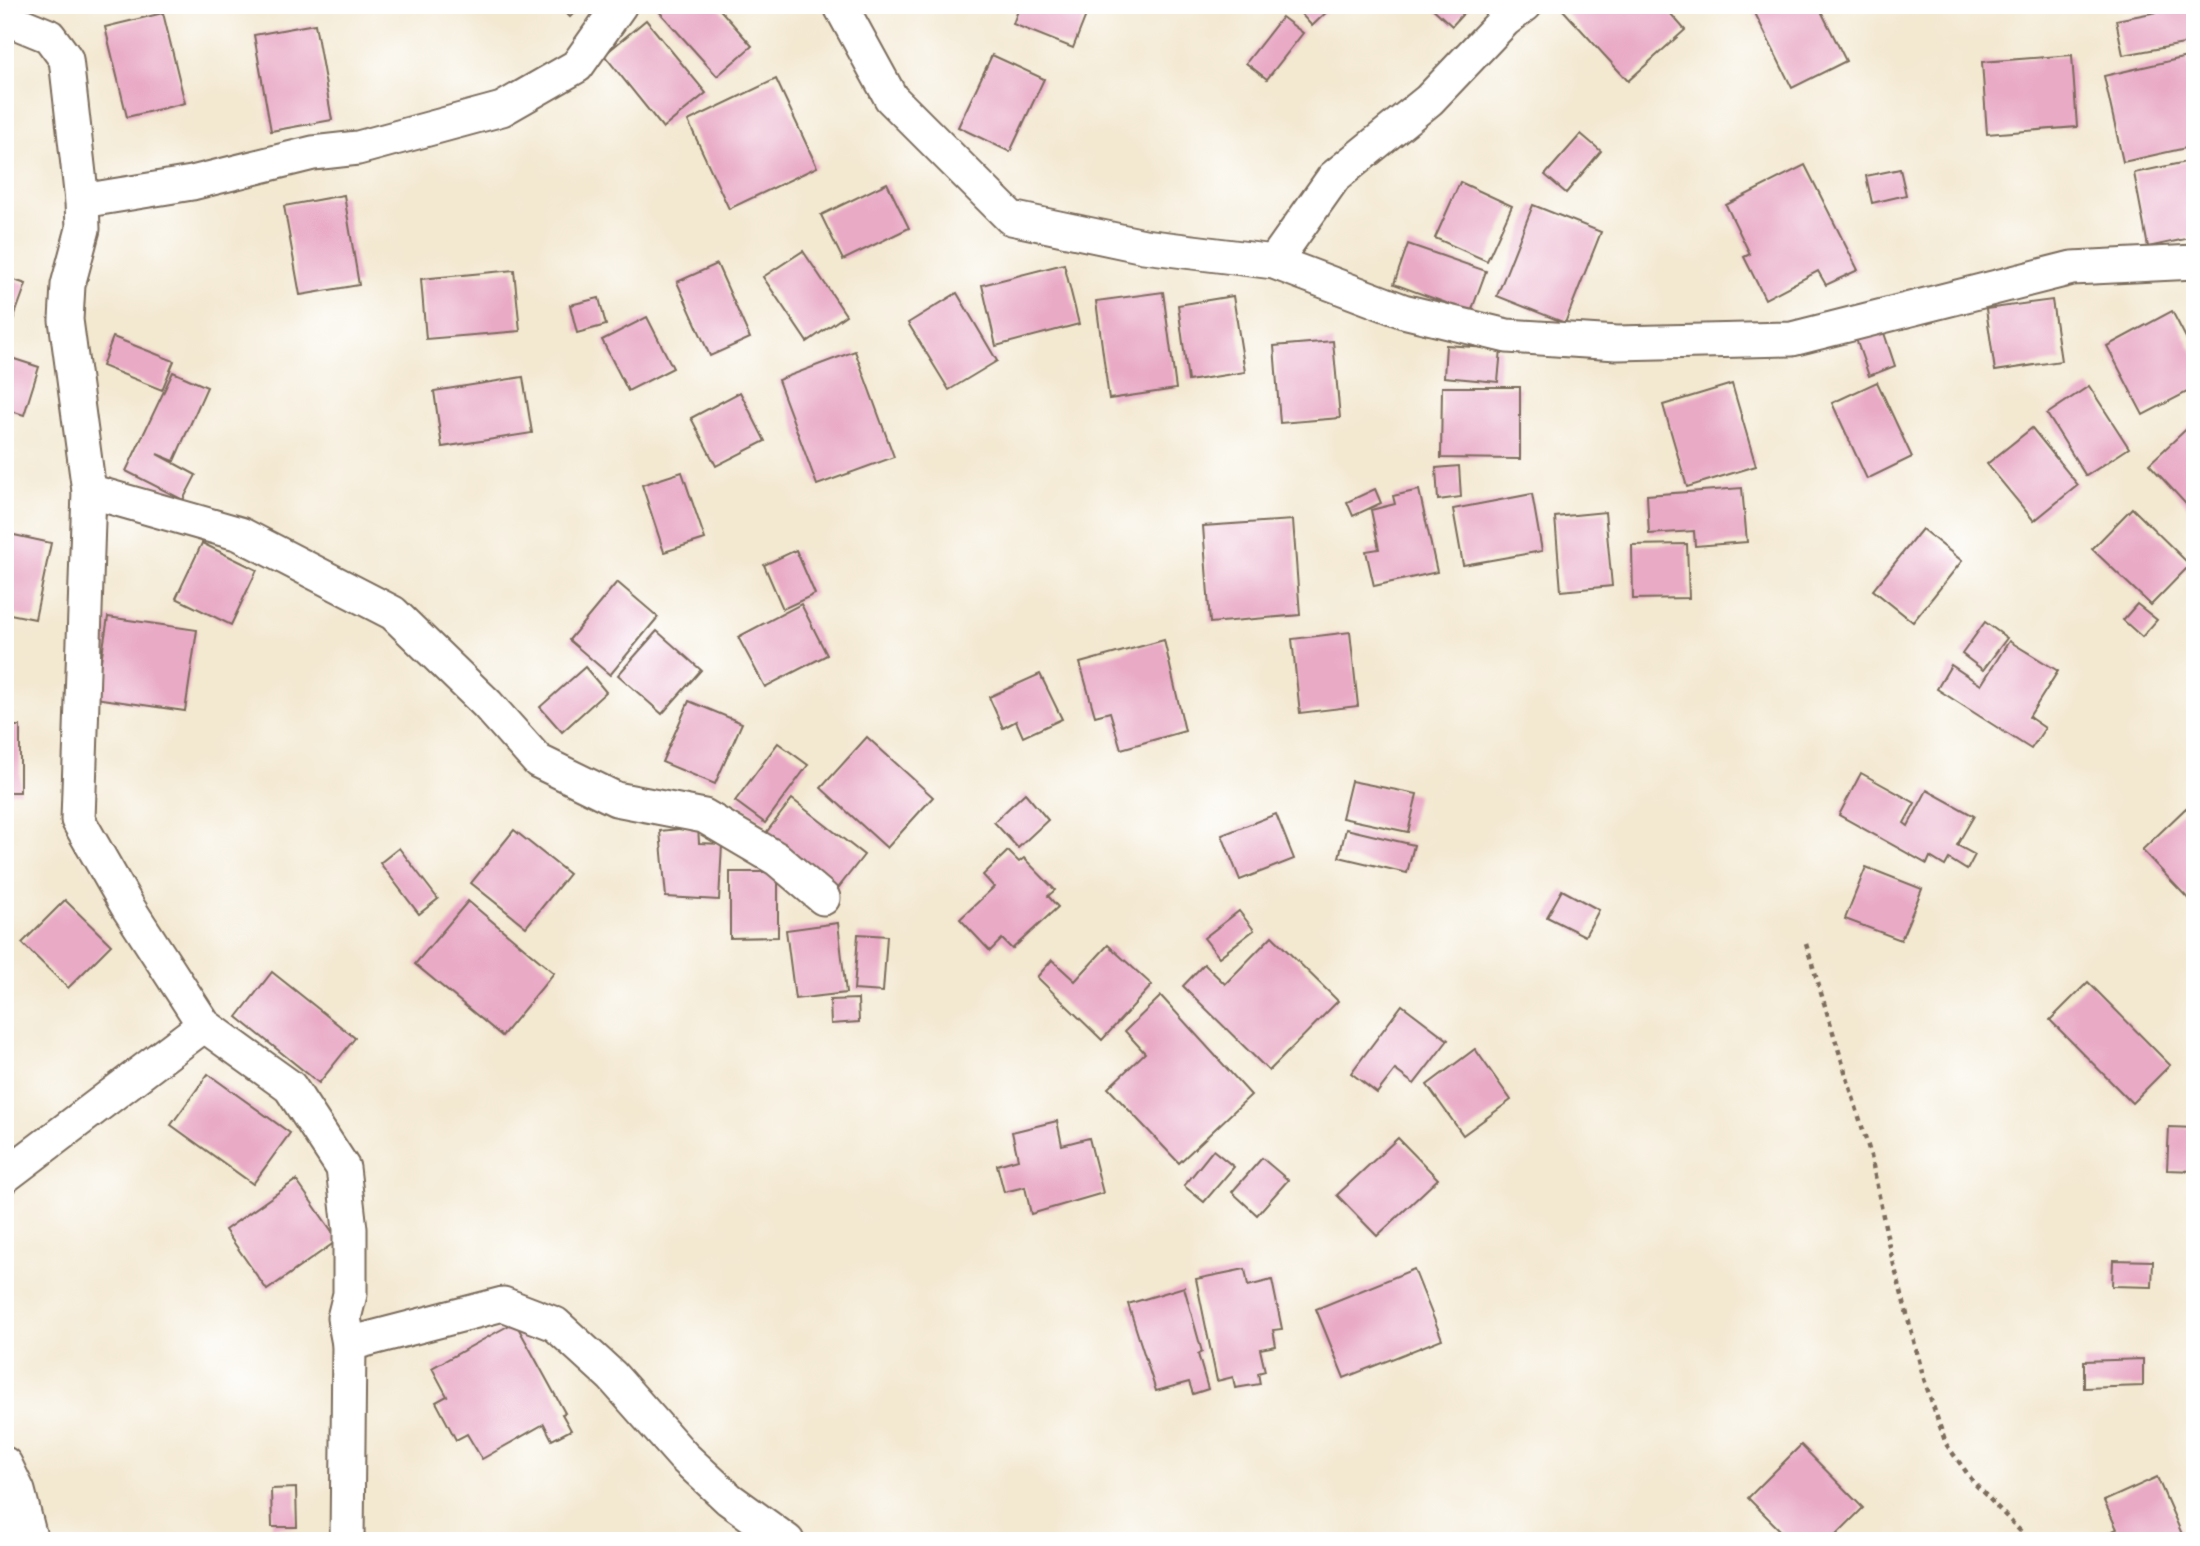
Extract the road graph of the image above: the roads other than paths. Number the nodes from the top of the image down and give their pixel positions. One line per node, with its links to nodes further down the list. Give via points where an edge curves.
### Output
1 (620, 5): 5 (street, via 577,65 502,109 358,148 313,153 192,183)
2 (841, 5): 6 (street, via 891,98 1011,218 1144,246)
3 (1525, 5): 6 (street, via 1429,100 1334,177)
4 (5, 18): 5 (street, via 50,36 66,59)
5 (82, 201): 8 (street, via 83,229 68,285 66,320)
6 (1274, 262): 7 (street, via 1403,311 1507,336 1617,344 1792,339 2072,268)
7 (2195, 262)
8 (89, 491): 9 (street, via 240,534 393,612 538,761 616,799 704,816 777,859); 10 (street, via 78,820)
9 (822, 898)
10 (204, 1025): 11 (street); 12 (street, via 290,1087 343,1168 350,1229 350,1294 344,1318)
11 (5, 1176)
12 (349, 1344): 15 (street); 16 (street, via 503,1304 555,1324 612,1376 683,1456 729,1499)
13 (5, 1464): 14 (street, via 18,1491)
14 (31, 1541)
15 (347, 1541)
16 (787, 1541)

